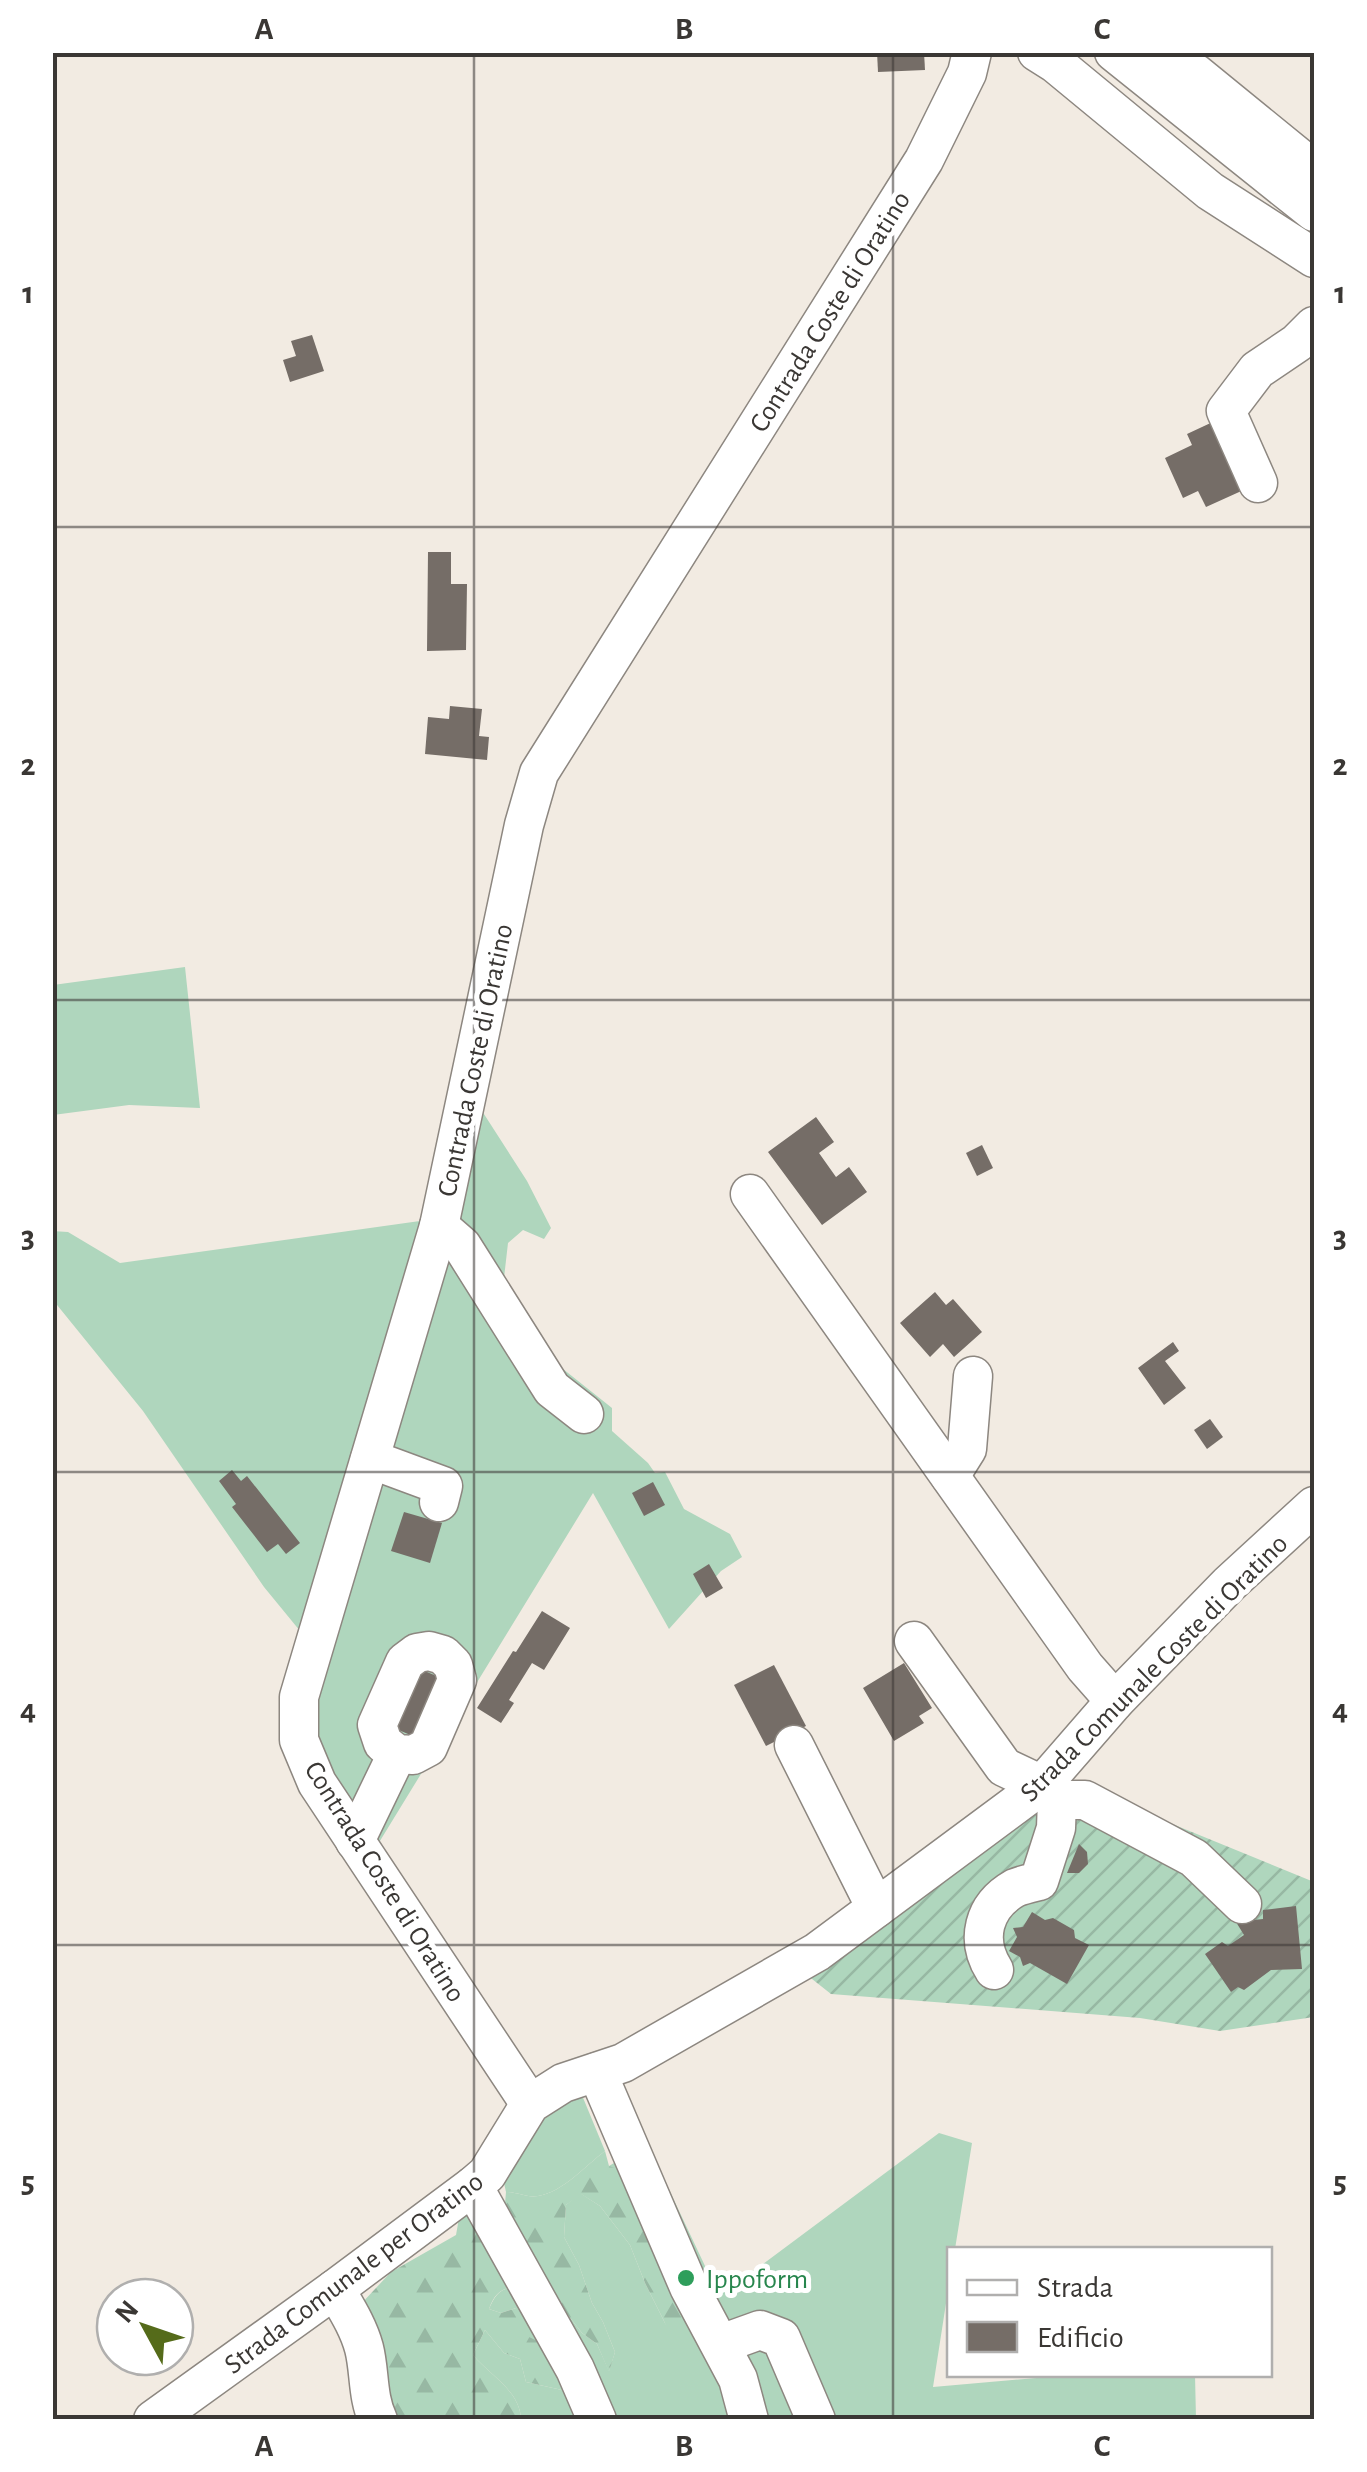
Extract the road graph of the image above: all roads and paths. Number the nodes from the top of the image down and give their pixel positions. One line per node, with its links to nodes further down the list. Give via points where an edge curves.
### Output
1 (972, 52): 13 (street, Contrada Coste di Oratino, via 924,160 539,773)
2 (1037, 52): 9 (street, via 1210,190)
3 (1114, 52): 8 (street)
4 (1146, 52): 5 (street, via 1176,75)
5 (1195, 74): 6 (street, via 1211,64); 7 (street)
6 (1314, 140)
7 (1314, 170)
8 (1314, 212)
9 (1314, 258)
10 (1314, 326): 11 (street, via 1257,370 1226,411)
11 (1258, 483)
12 (750, 1194): 17 (street)
13 (439, 1226): 15 (street, via 462,1246 552,1388); 16 (street, Contrada Coste di Oratino)
14 (973, 1376): 17 (street, via 967,1449)
15 (584, 1414)
16 (370, 1459): 18 (street, via 443,1486); 25 (street, Contrada Coste di Oratino, via 299,1697 300,1740 316,1783)
17 (950, 1476): 21 (street, via 1085,1667)
18 (439, 1502)
19 (1314, 1506): 21 (street, Strada Comunale Coste di Oratino)
20 (914, 1641): 24 (street, via 1004,1767)
21 (1116, 1700): 24 (street, Strada Comunale Coste di Oratino)
22 (794, 1745): 27 (street)
23 (398, 1754): 25 (street)
24 (1049, 1793): 26 (street, via 1085,1800 1194,1858); 27 (street, Strada Comunale Coste di Oratino); 28 (street, via 1056,1828 1038,1882 1016,1888 994,1906 986,1924 985,1956)
25 (354, 1841): 30 (street, Contrada Coste di Oratino)
26 (1242, 1904)
27 (876, 1908): 29 (street, Strada Comunale Coste di Oratino, via 817,1952)
28 (994, 1970)
29 (597, 2072): 30 (street, Strada Comunale Coste di Oratino); 33 (street, via 689,2287)
30 (530, 2104): 31 (street, Strada Comunale per Oratino)
31 (473, 2186): 32 (street, Strada Comunale per Oratino); 36 (street)
32 (335, 2289): 34 (street, Strada Comunale per Oratino); 35 (street, via 364,2347)
33 (721, 2344): 37 (street); 38 (street, via 760,2330 781,2338)
34 (153, 2420)
35 (378, 2420)
36 (597, 2420)
37 (749, 2420)
38 (816, 2420)

